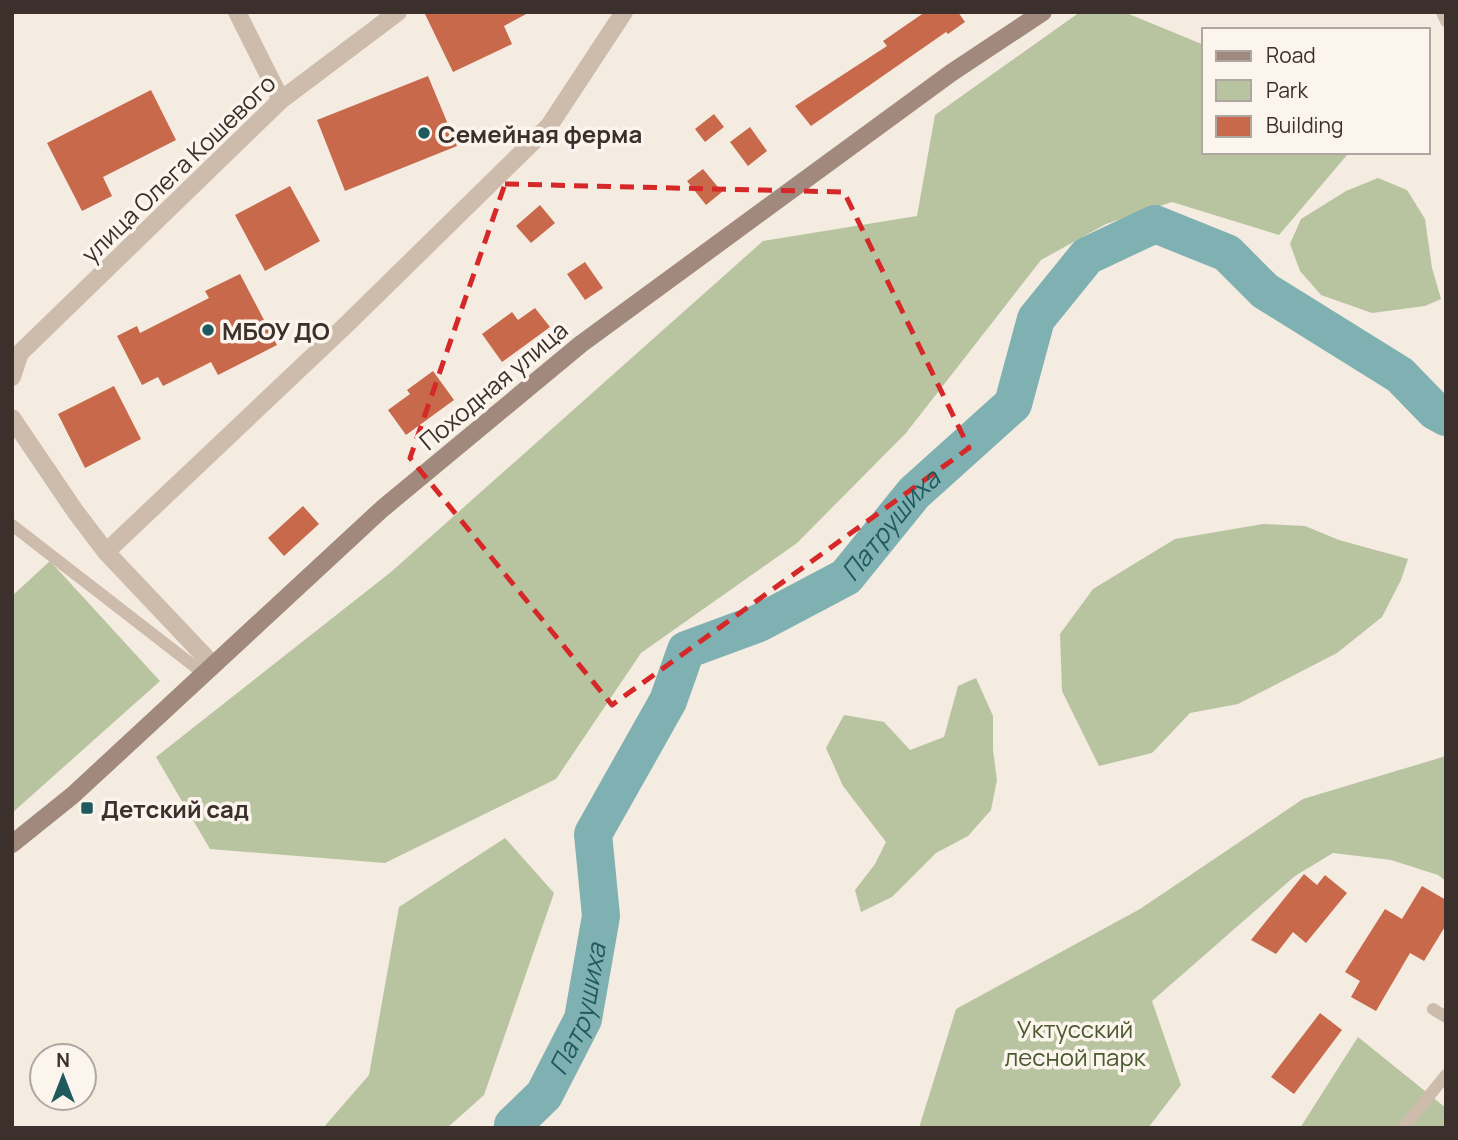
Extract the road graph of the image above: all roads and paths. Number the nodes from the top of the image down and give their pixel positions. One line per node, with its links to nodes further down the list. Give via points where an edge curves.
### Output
1 (237, 12): 7 (street)
2 (398, 12): 7 (street, улица Олега Кошевого)
3 (624, 12): 11 (street, via 549,126)
4 (1043, 12): 12 (main road, Походная улица, via 951,73 580,344 382,509)
5 (1442, 12): 6 (lane)
6 (1446, 21)
7 (281, 100): 8 (street, улица Олега Кошевого, via 20,353)
8 (12, 377)
9 (12, 418): 11 (street)
10 (12, 524): 12 (lane)
11 (106, 552): 12 (street)
12 (208, 669): 13 (main road, Походная улица, via 73,795)
13 (12, 844)
14 (1433, 1009): 15 (lane)
15 (1446, 1017)
16 (1446, 1075): 17 (lane)
17 (1404, 1128)

